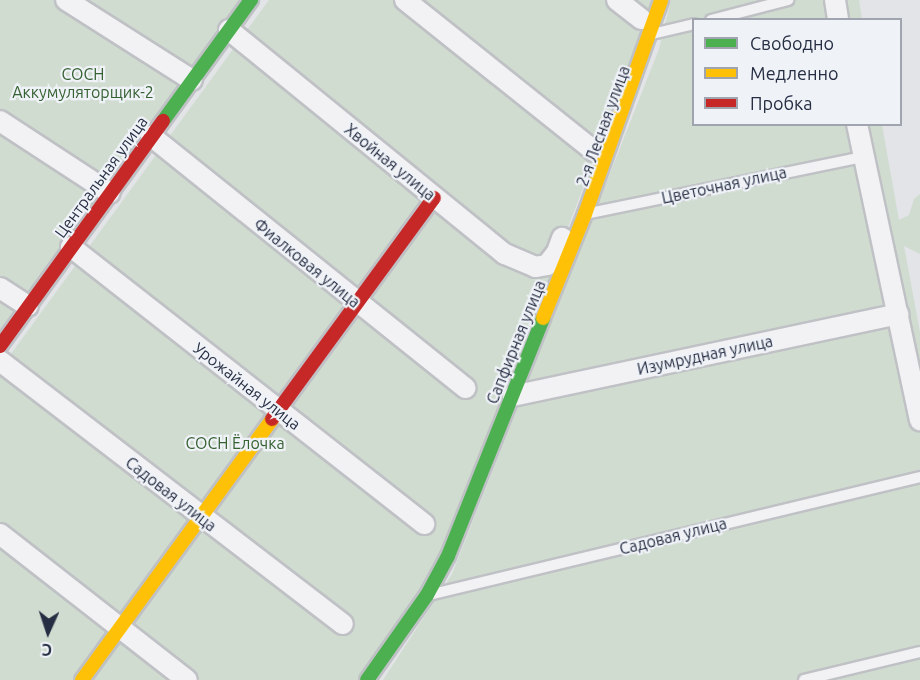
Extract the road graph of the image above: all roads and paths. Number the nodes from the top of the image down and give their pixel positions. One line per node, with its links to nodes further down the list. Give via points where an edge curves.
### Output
1 (66, 0): 14 (street)
2 (251, 0): 13 (street, Центральная улица)
3 (405, 0): 18 (street)
4 (617, 0): 12 (street)
5 (648, 0): 12 (street, 2-я Лесная улица)
6 (661, 0): 12 (street, Сапфирная улица)
7 (788, 0): 9 (lane)
8 (835, 0): 10 (street)
9 (719, 18)
10 (838, 18)
11 (692, 24): 12 (lane)
12 (645, 27): 18 (street, 2-я Лесная улица); 22 (street, Сапфирная улица)
13 (229, 30): 14 (street, Центральная улица); 21 (street, Хвойная улица)
14 (192, 80): 17 (street, Центральная улица)
15 (0, 121): 20 (street)
16 (857, 126): 19 (street)
17 (151, 136): 20 (street, Центральная улица); 26 (street, Фиалковая улица)
18 (594, 152): 24 (street, 2-я Лесная улица)
19 (863, 157): 22 (lane, Цветочная улица); 28 (street)
20 (110, 193): 23 (street, Центральная улица)
21 (434, 198): 24 (street, Хвойная улица, via 505,254 525,264 547,265); 26 (street)
22 (585, 214): 32 (street, Сапфирная улица)
23 (71, 247): 27 (street, Центральная улица); 33 (street, Урожайная улица)
24 (557, 252)
25 (0, 288): 27 (street)
26 (356, 303): 31 (street, Фиалковая улица); 33 (street)
27 (28, 306): 29 (street, Центральная улица)
28 (898, 314): 32 (street, Изумрудная улица); 34 (street)
29 (0, 346)
30 (0, 362): 36 (street, Садовая улица)
31 (466, 388)
32 (513, 396): 39 (street, Сапфирная улица, via 448,556)
33 (278, 411): 36 (street); 37 (street, Урожайная улица)
34 (920, 420)
35 (920, 477): 39 (lane, Садовая улица)
36 (201, 517): 40 (street, Садовая улица); 41 (street)
37 (424, 524)
38 (0, 534): 41 (street)
39 (427, 595): 45 (street, Сапфирная улица)
40 (344, 624)
41 (120, 628): 43 (street); 44 (street)
42 (920, 652): 46 (lane)
43 (82, 680)
44 (187, 680)
45 (368, 680)
46 (804, 680)

